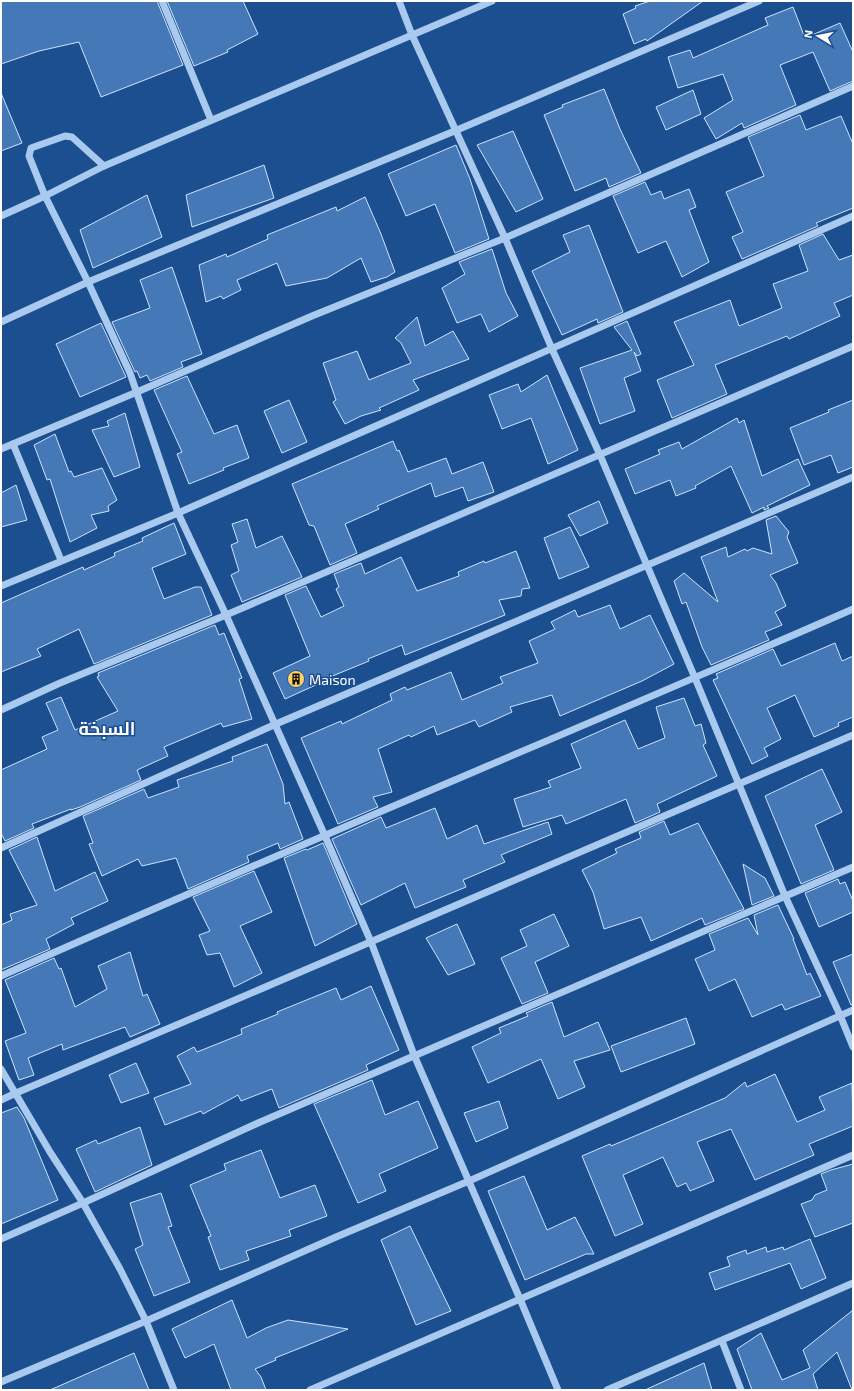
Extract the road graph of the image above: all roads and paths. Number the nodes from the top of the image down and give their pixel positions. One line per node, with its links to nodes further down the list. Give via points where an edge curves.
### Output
1 (162, 1): 7 (street)
2 (399, 1): 5 (street)
3 (492, 1): 5 (street)
4 (759, 1): 8 (street)
5 (412, 35): 7 (street); 8 (street)
6 (853, 86): 13 (street)
7 (211, 120): 9 (street)
8 (457, 130): 13 (street); 14 (street)
9 (104, 166): 10 (street); 10 (street, via 72,137 65,136 31,148 29,156)
10 (45, 196): 11 (street); 14 (street)
11 (1, 216)
12 (853, 216): 17 (street)
13 (505, 238): 17 (street); 18 (street, via 312,316)
14 (88, 282): 15 (street); 18 (street)
15 (1, 322)
16 (853, 346): 21 (street)
17 (552, 349): 21 (street); 23 (street)
18 (137, 392): 19 (street); 23 (street)
19 (13, 444): 20 (street); 24 (street)
20 (1, 449)
21 (600, 455): 25 (street); 28 (street)
22 (853, 477): 25 (street)
23 (178, 513): 24 (street); 28 (street)
24 (61, 560): 26 (street)
25 (647, 566): 29 (street); 31 (street)
26 (1, 586)
27 (853, 609): 29 (street)
28 (226, 615): 30 (street); 31 (street)
29 (695, 678): 33 (street); 34 (street)
30 (1, 710)
31 (276, 724): 34 (street); 35 (street)
32 (853, 735): 33 (street)
33 (739, 784): 37 (street); 38 (street)
34 (325, 836): 38 (street); 39 (street, via 150,909)
35 (1, 848)
36 (853, 867): 37 (street)
37 (785, 896): 41 (street); 43 (street)
38 (371, 942): 43 (street); 45 (street)
39 (1, 976)
40 (853, 1010): 41 (street)
41 (840, 1015): 42 (street); 48 (street)
42 (853, 1047)
43 (414, 1055): 48 (street); 49 (street)
44 (1, 1069): 45 (street)
45 (16, 1093): 46 (street); 49 (street)
46 (1, 1100)
47 (853, 1155): 52 (street)
48 (469, 1181): 52 (street); 53 (street)
49 (83, 1203): 50 (street); 53 (street, via 120,1268)
50 (1, 1238)
51 (853, 1283): 54 (street)
52 (520, 1299): 57 (street); 58 (street)
53 (146, 1321): 55 (street); 56 (street)
54 (722, 1341): 59 (street); 60 (street)
55 (1, 1382)
56 (174, 1390)
57 (310, 1390)
58 (558, 1390)
59 (607, 1390)
60 (741, 1390)

